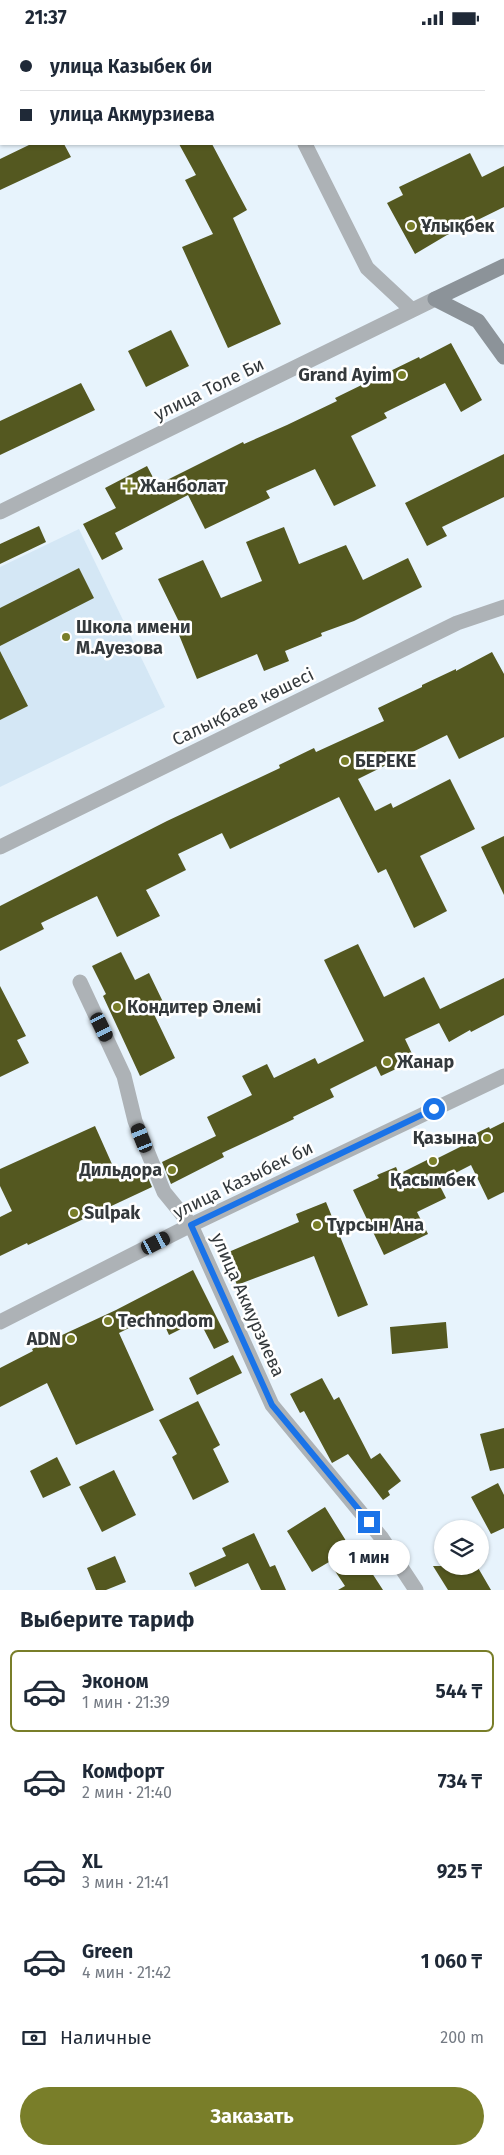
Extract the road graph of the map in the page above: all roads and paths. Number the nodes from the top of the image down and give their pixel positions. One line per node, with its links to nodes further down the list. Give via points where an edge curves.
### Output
1 (306, 145): 4 (street, via 367,268)
2 (504, 266): 3 (main road)
3 (435, 299): 4 (street, улица Толе Би); 5 (main road, via 478,321)
4 (412, 310): 6 (street, улица Толе Би)
5 (504, 357)
6 (0, 512)
7 (504, 607): 8 (street, Салықбаев көшесі, via 457,623)
8 (0, 847)
9 (80, 982): 11 (street, улица Акмурзиева, via 124,1076 135,1121 164,1193)
10 (504, 1076): 11 (street, улица Казыбек би)
11 (191, 1225): 12 (street, улица Казыбек би); 13 (street, улица Акмурзиева, via 272,1405 381,1537)
12 (0, 1322)
13 (416, 1590)

